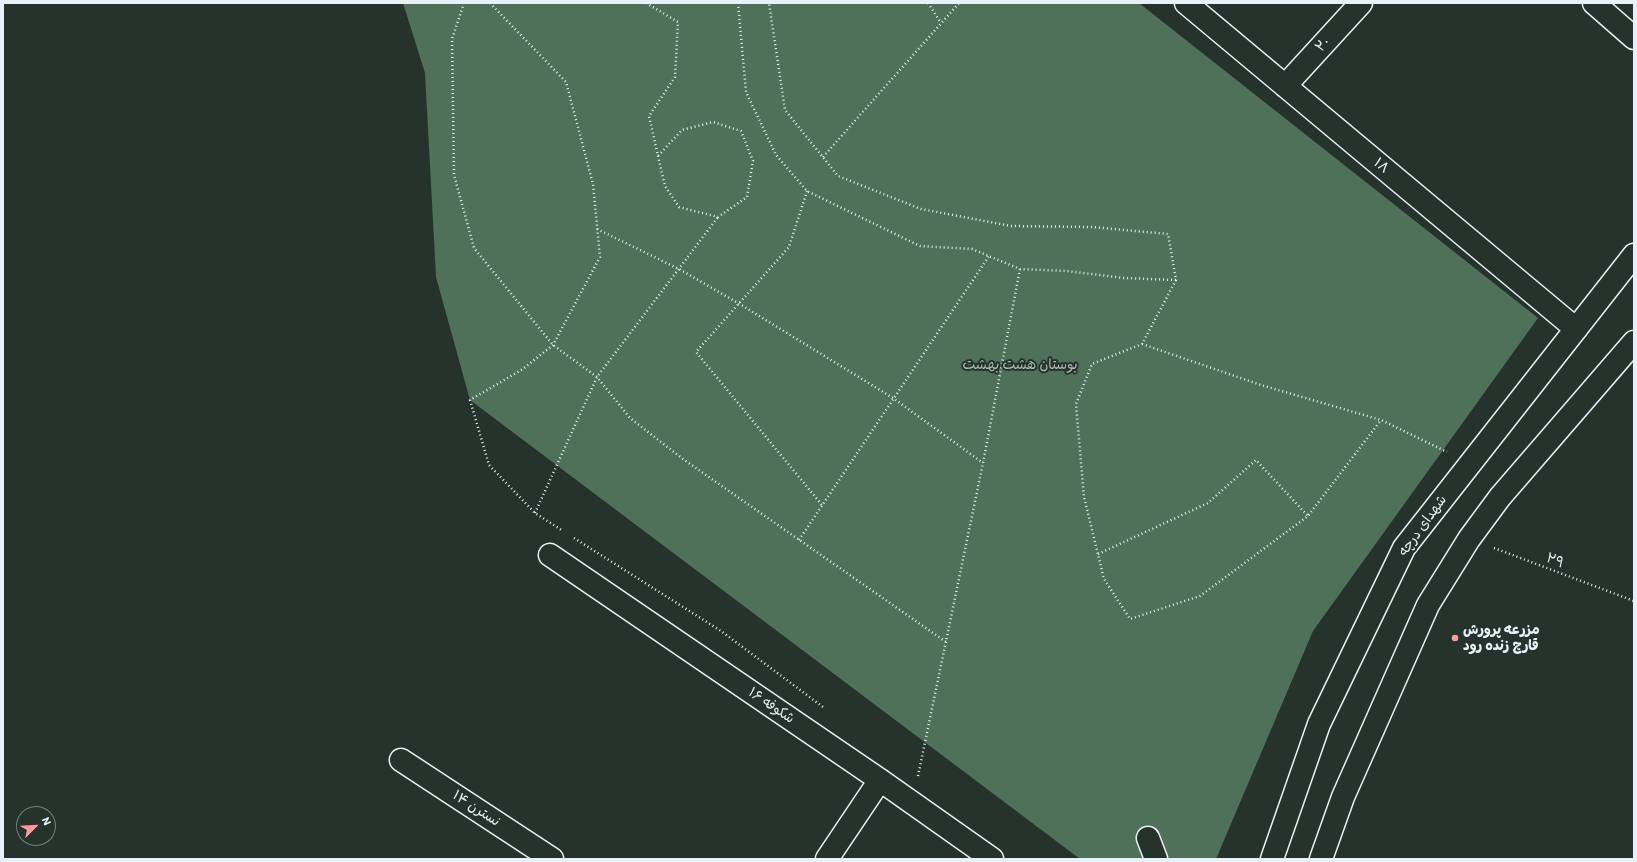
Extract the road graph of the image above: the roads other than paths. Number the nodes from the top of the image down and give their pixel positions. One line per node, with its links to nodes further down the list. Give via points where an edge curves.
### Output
1 (1186, 3): 5 (main road, ۱۸)
2 (1361, 3): 5 (main road, ۲۰)
3 (1594, 3): 4 (main road)
4 (1634, 38)
5 (1285, 86): 7 (main road, ۱۸)
6 (1634, 255): 7 (main road, شهدای درچه)
7 (1576, 329): 17 (main road, شهدای درچه, via 1404,548 1319,724)
8 (1634, 342): 18 (main road, via 1500,497 1469,539 1428,605 1343,797)
9 (550, 555): 11 (main road, شکوفه ۱۶)
10 (401, 760): 13 (main road, نسترن ۱۴)
11 (880, 780): 14 (main road); 15 (main road, شکوفه ۱۶)
12 (1148, 838): 16 (main road)
13 (552, 859)
14 (827, 859)
15 (992, 859)
16 (1156, 859)
17 (1272, 859)
18 (1321, 859)

